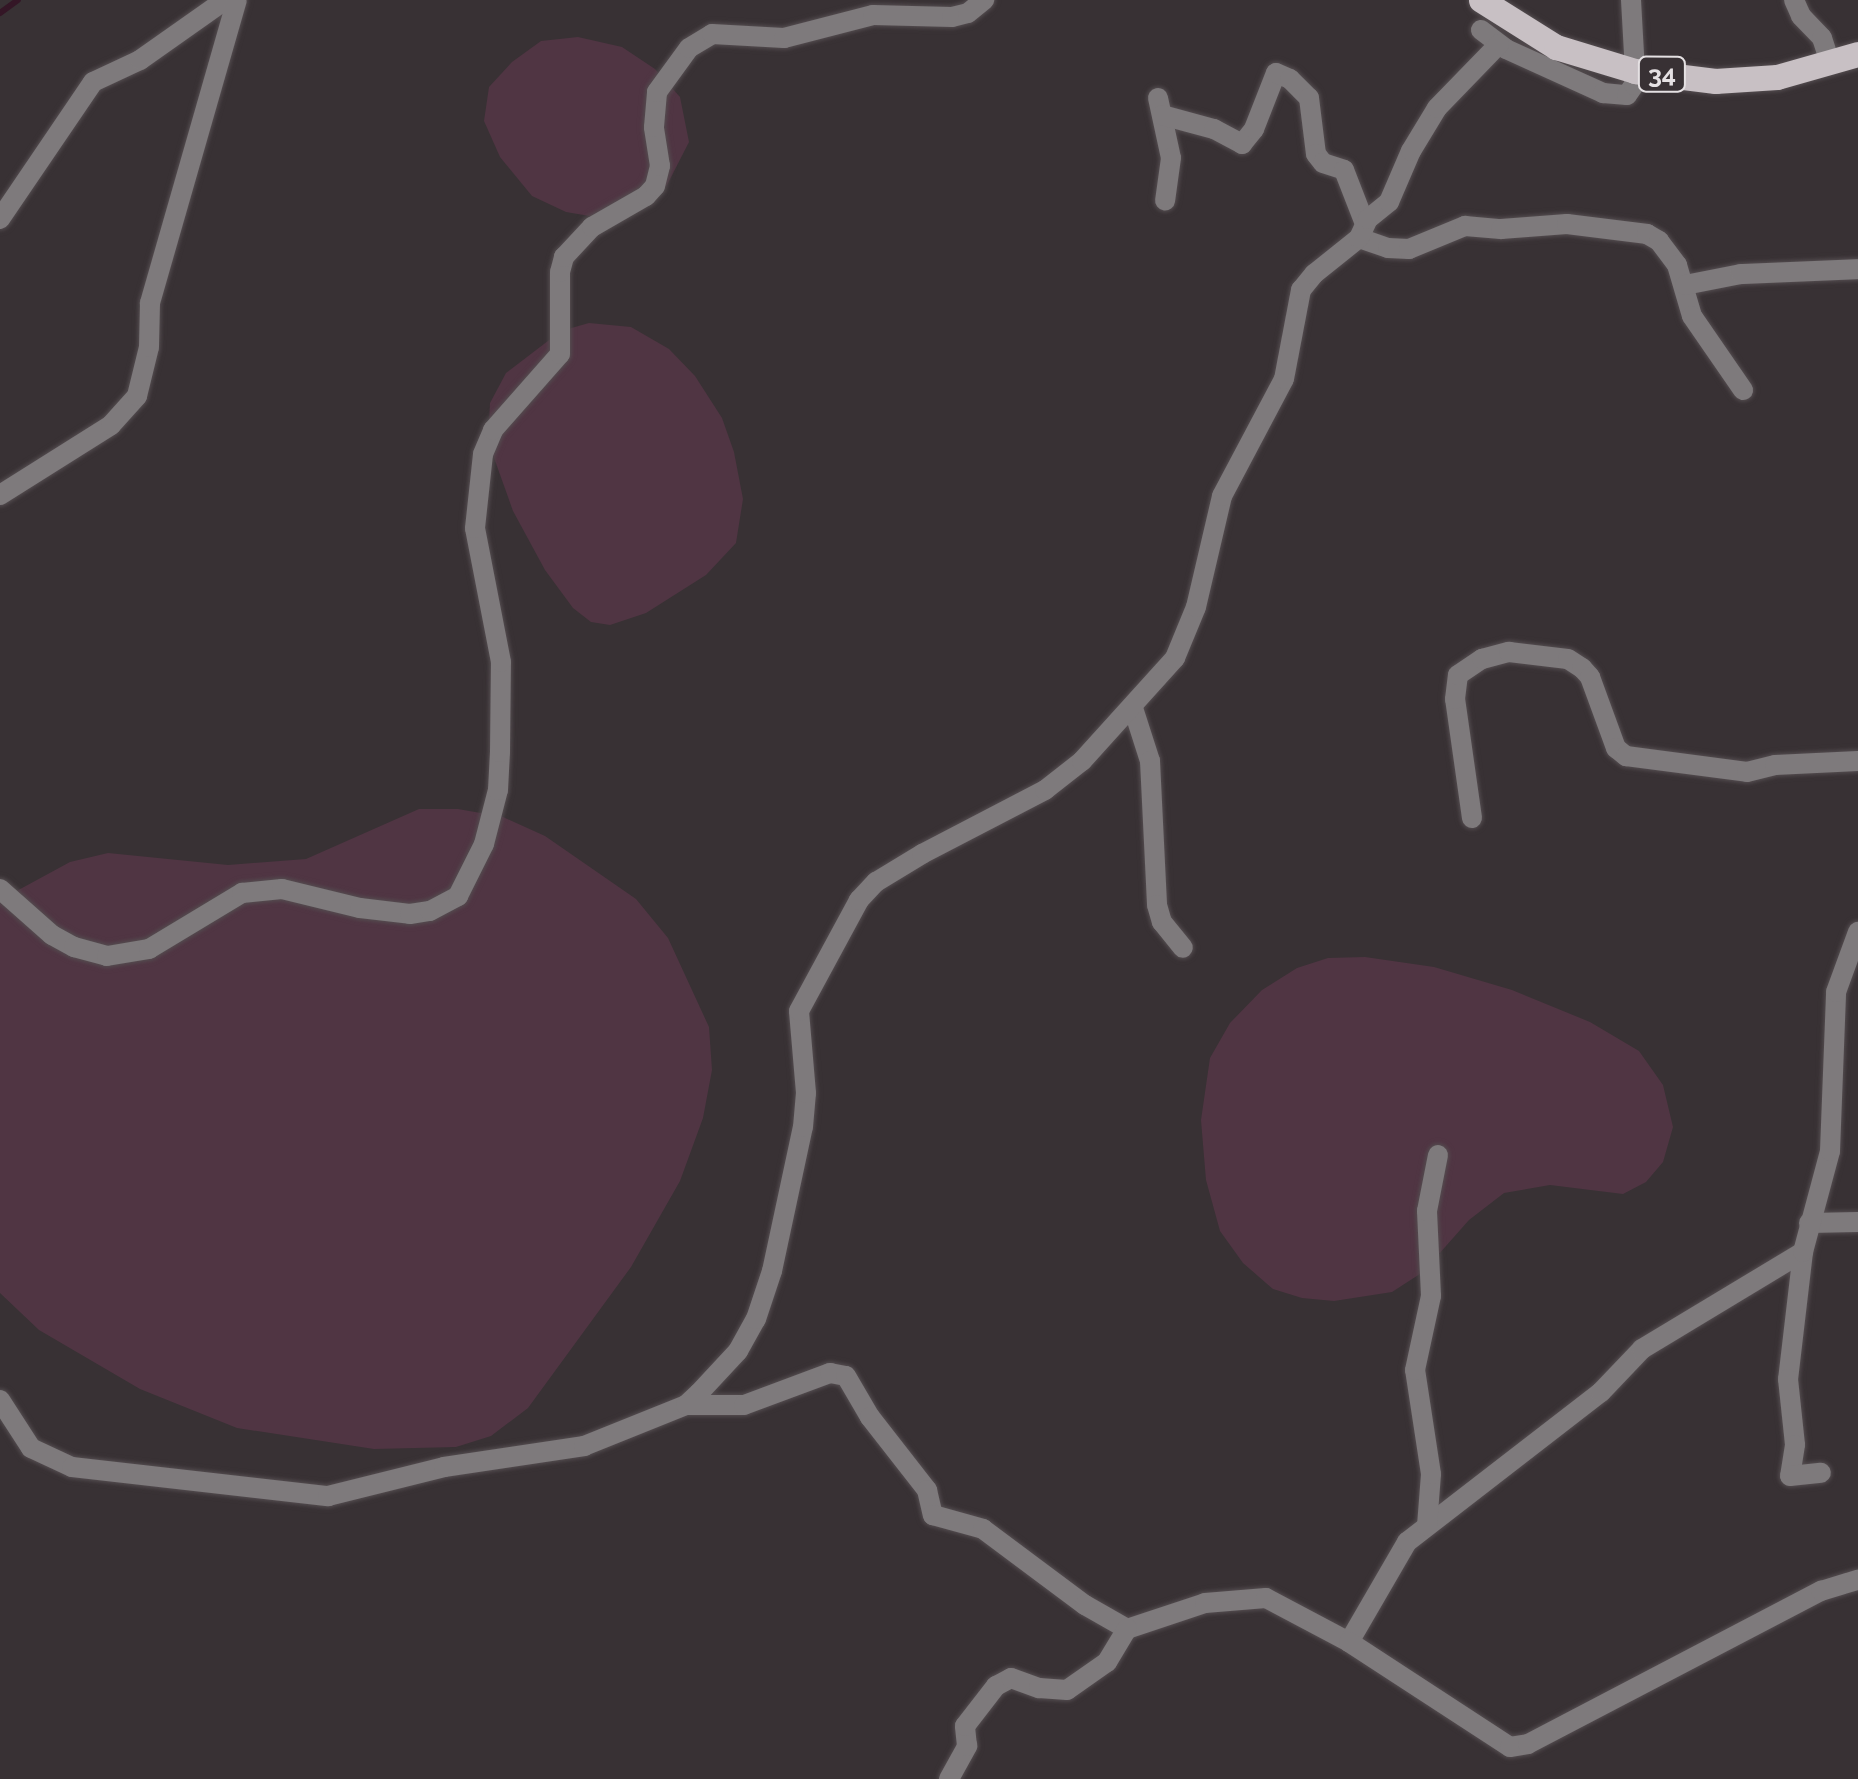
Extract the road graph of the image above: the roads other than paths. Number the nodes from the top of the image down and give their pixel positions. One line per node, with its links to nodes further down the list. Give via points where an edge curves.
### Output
1 (225, 0): 13 (street, via 140,60 93,82)
2 (237, 0): 18 (street, via 150,303 149,347 136,396 110,425)
3 (984, 0): 22 (street, via 952,17 873,15 784,38 712,34 689,48 657,92 655,186 592,227 564,257 560,354 493,430 483,454 475,528 501,662 498,790 484,844 458,896 430,912 410,914 282,888 242,892 149,949 107,956 52,935)
4 (1481, 0): 11 (main road, 34, via 1556,47)
5 (1631, 0): 11 (street)
6 (1794, 0): 10 (street, via 1822,38)
7 (1481, 30): 8 (street)
8 (1498, 44): 11 (street, via 1604,92 1627,95); 14 (street, via 1437,108 1389,202)
9 (1858, 54): 10 (main road, 34)
10 (1830, 62): 11 (main road, 34, via 1777,77 1715,81)
11 (1635, 70)
12 (1165, 201): 14 (street, via 1170,158 1160,107 1242,144 1276,73 1309,98 1316,154 1344,170)
13 (0, 219)
14 (1362, 231): 16 (street, via 1388,248 1410,250 1465,226 1619,229 1659,242); 19 (street, via 1301,290 1284,379 1222,496 1196,607 1175,658)
15 (1858, 269): 16 (street, via 1741,274)
16 (1685, 285): 17 (street, via 1692,316)
17 (1743, 390)
18 (0, 496)
19 (1133, 708): 24 (street, via 1150,761 1157,905); 30 (street, via 1045,790 922,854 859,900 799,1010 803,1127 756,1318 729,1364)
20 (1858, 761): 21 (street, via 1747,772 1626,756 1616,748 1582,668 1568,659 1509,652 1482,659 1458,676 1455,700)
21 (1472, 818)
22 (0, 889)
23 (1858, 932): 27 (street, via 1836,992 1830,1152)
24 (1182, 948)
25 (1438, 1155): 32 (street, via 1427,1210 1430,1296 1415,1370 1432,1474)
26 (1858, 1222): 27 (street)
27 (1810, 1223): 28 (street)
28 (1803, 1252): 31 (street, via 1788,1379 1790,1476); 32 (street, via 1642,1349 1601,1392)
29 (0, 1400): 30 (street, via 31,1448 72,1467 304,1496 350,1493 481,1460 549,1454)
30 (686, 1405): 34 (street, via 744,1405 830,1373 846,1376 927,1490 932,1515 983,1529)
31 (1821, 1473)
32 (1427, 1526): 35 (street, via 1407,1542)
33 (1858, 1580): 35 (street, via 1821,1591 1528,1744 1510,1747)
34 (1127, 1629): 35 (street, via 1205,1603 1266,1598); 36 (street, via 1107,1662 1068,1690 1011,1678 996,1686 965,1726 966,1746)
35 (1350, 1642)
36 (949, 1779)

